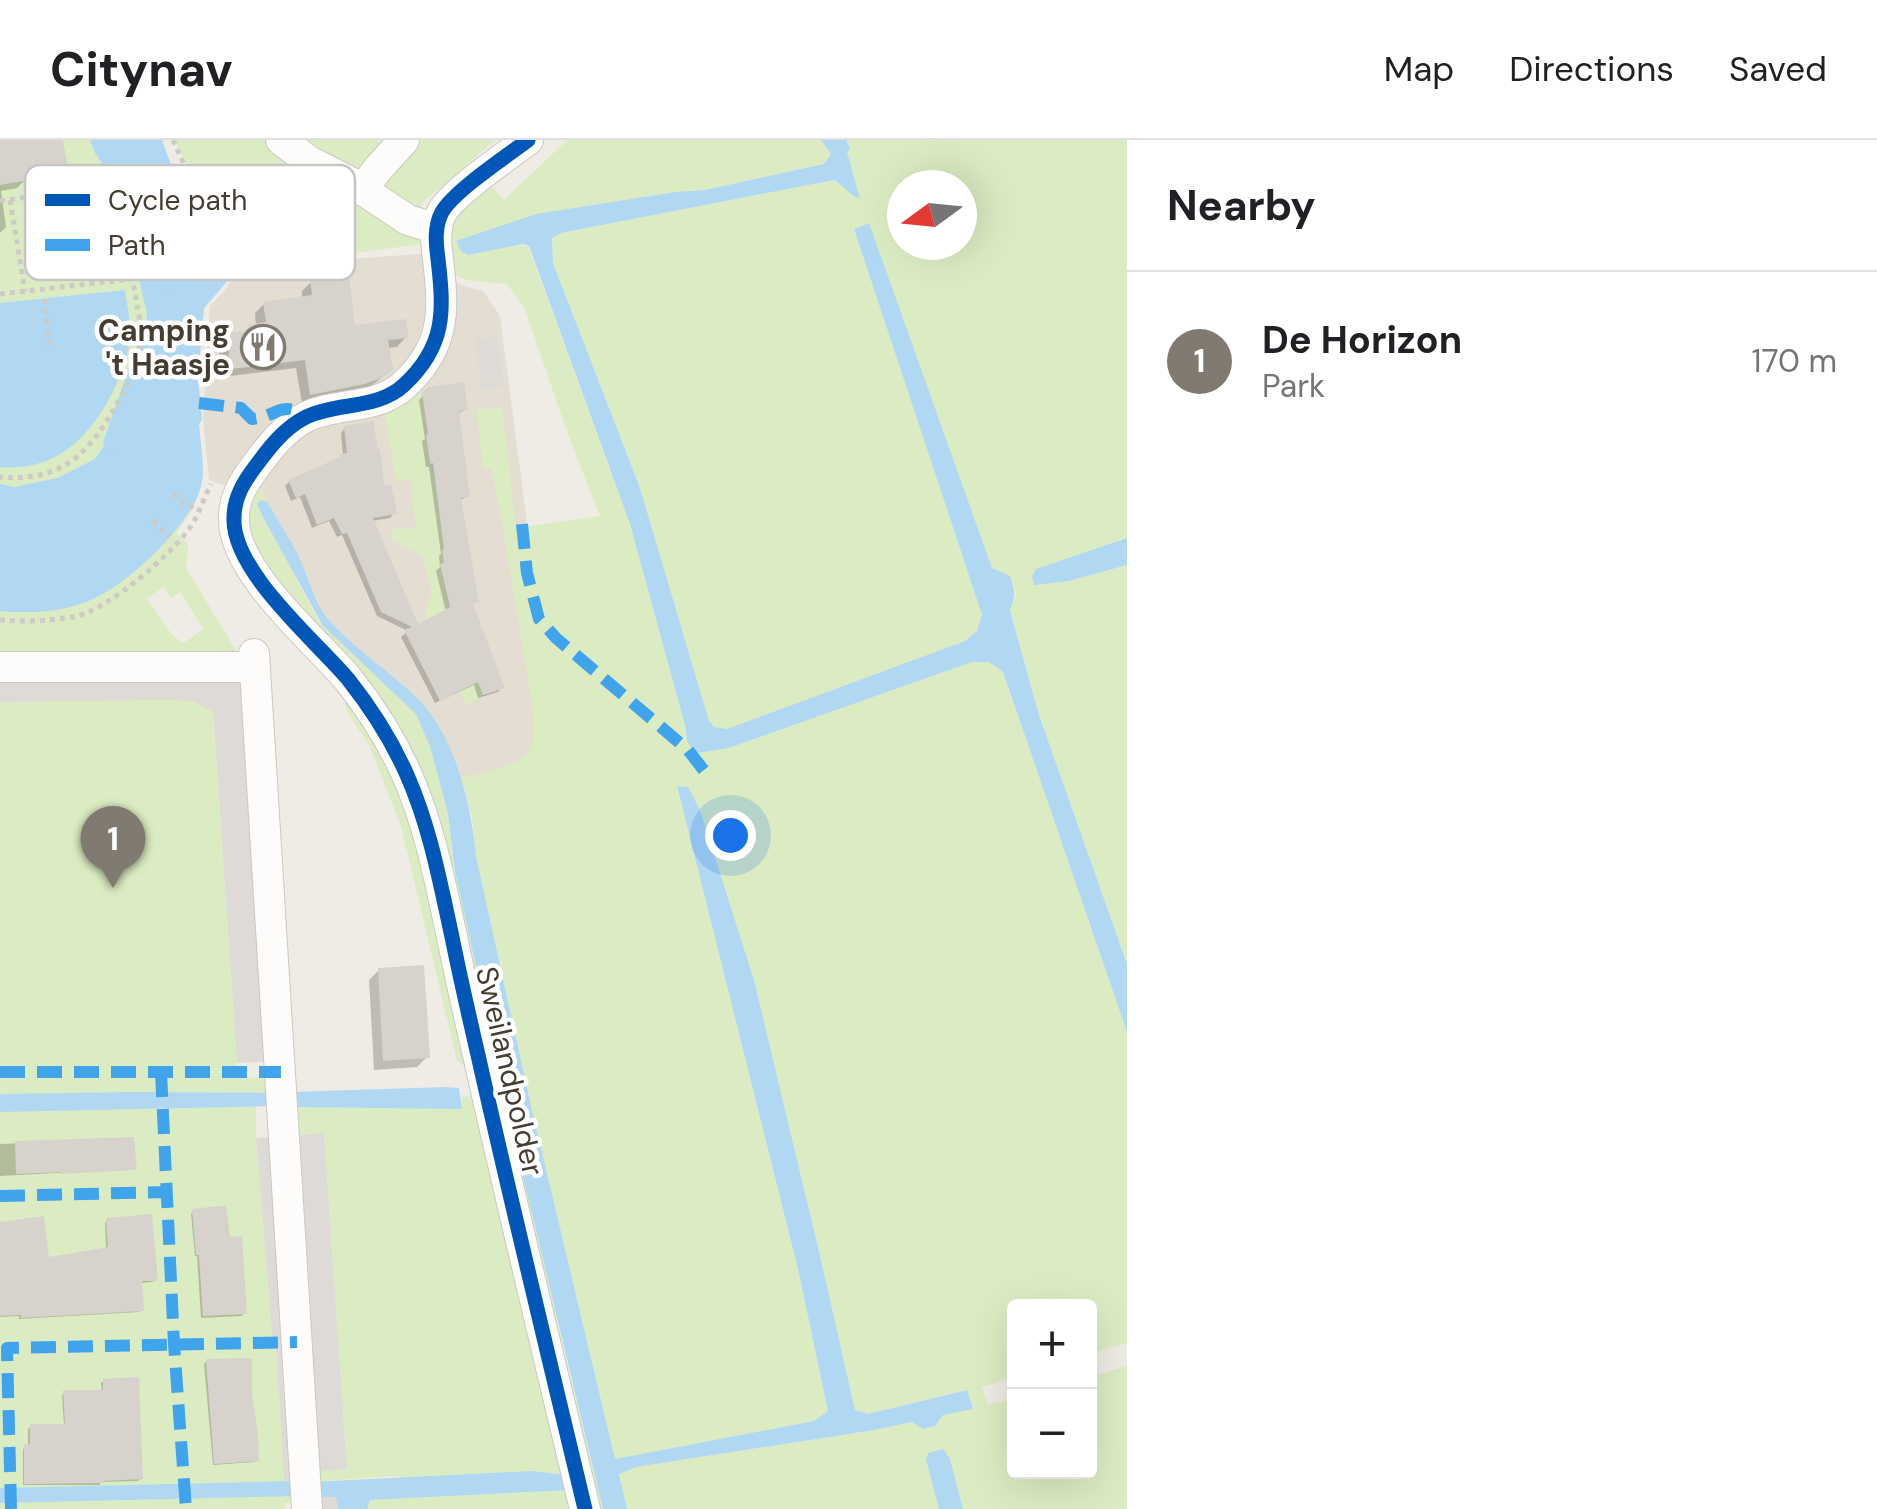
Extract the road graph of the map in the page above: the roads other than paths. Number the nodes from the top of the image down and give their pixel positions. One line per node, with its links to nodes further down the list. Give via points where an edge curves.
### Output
1 (280, 140): 4 (lane)
2 (404, 140): 6 (lane)
3 (528, 140): 7 (lane, via 451,200)
4 (318, 165)
5 (355, 186): 6 (lane)
6 (362, 190): 7 (lane, via 408,220)
7 (437, 228): 10 (lane, Sweilandpolder, via 443,307 427,357 396,392 308,416 284,432 240,488 234,528 248,562 351,684 394,747 419,803)
8 (0, 667): 9 (lane, via 254,660)
9 (307, 1509)
10 (586, 1509)

